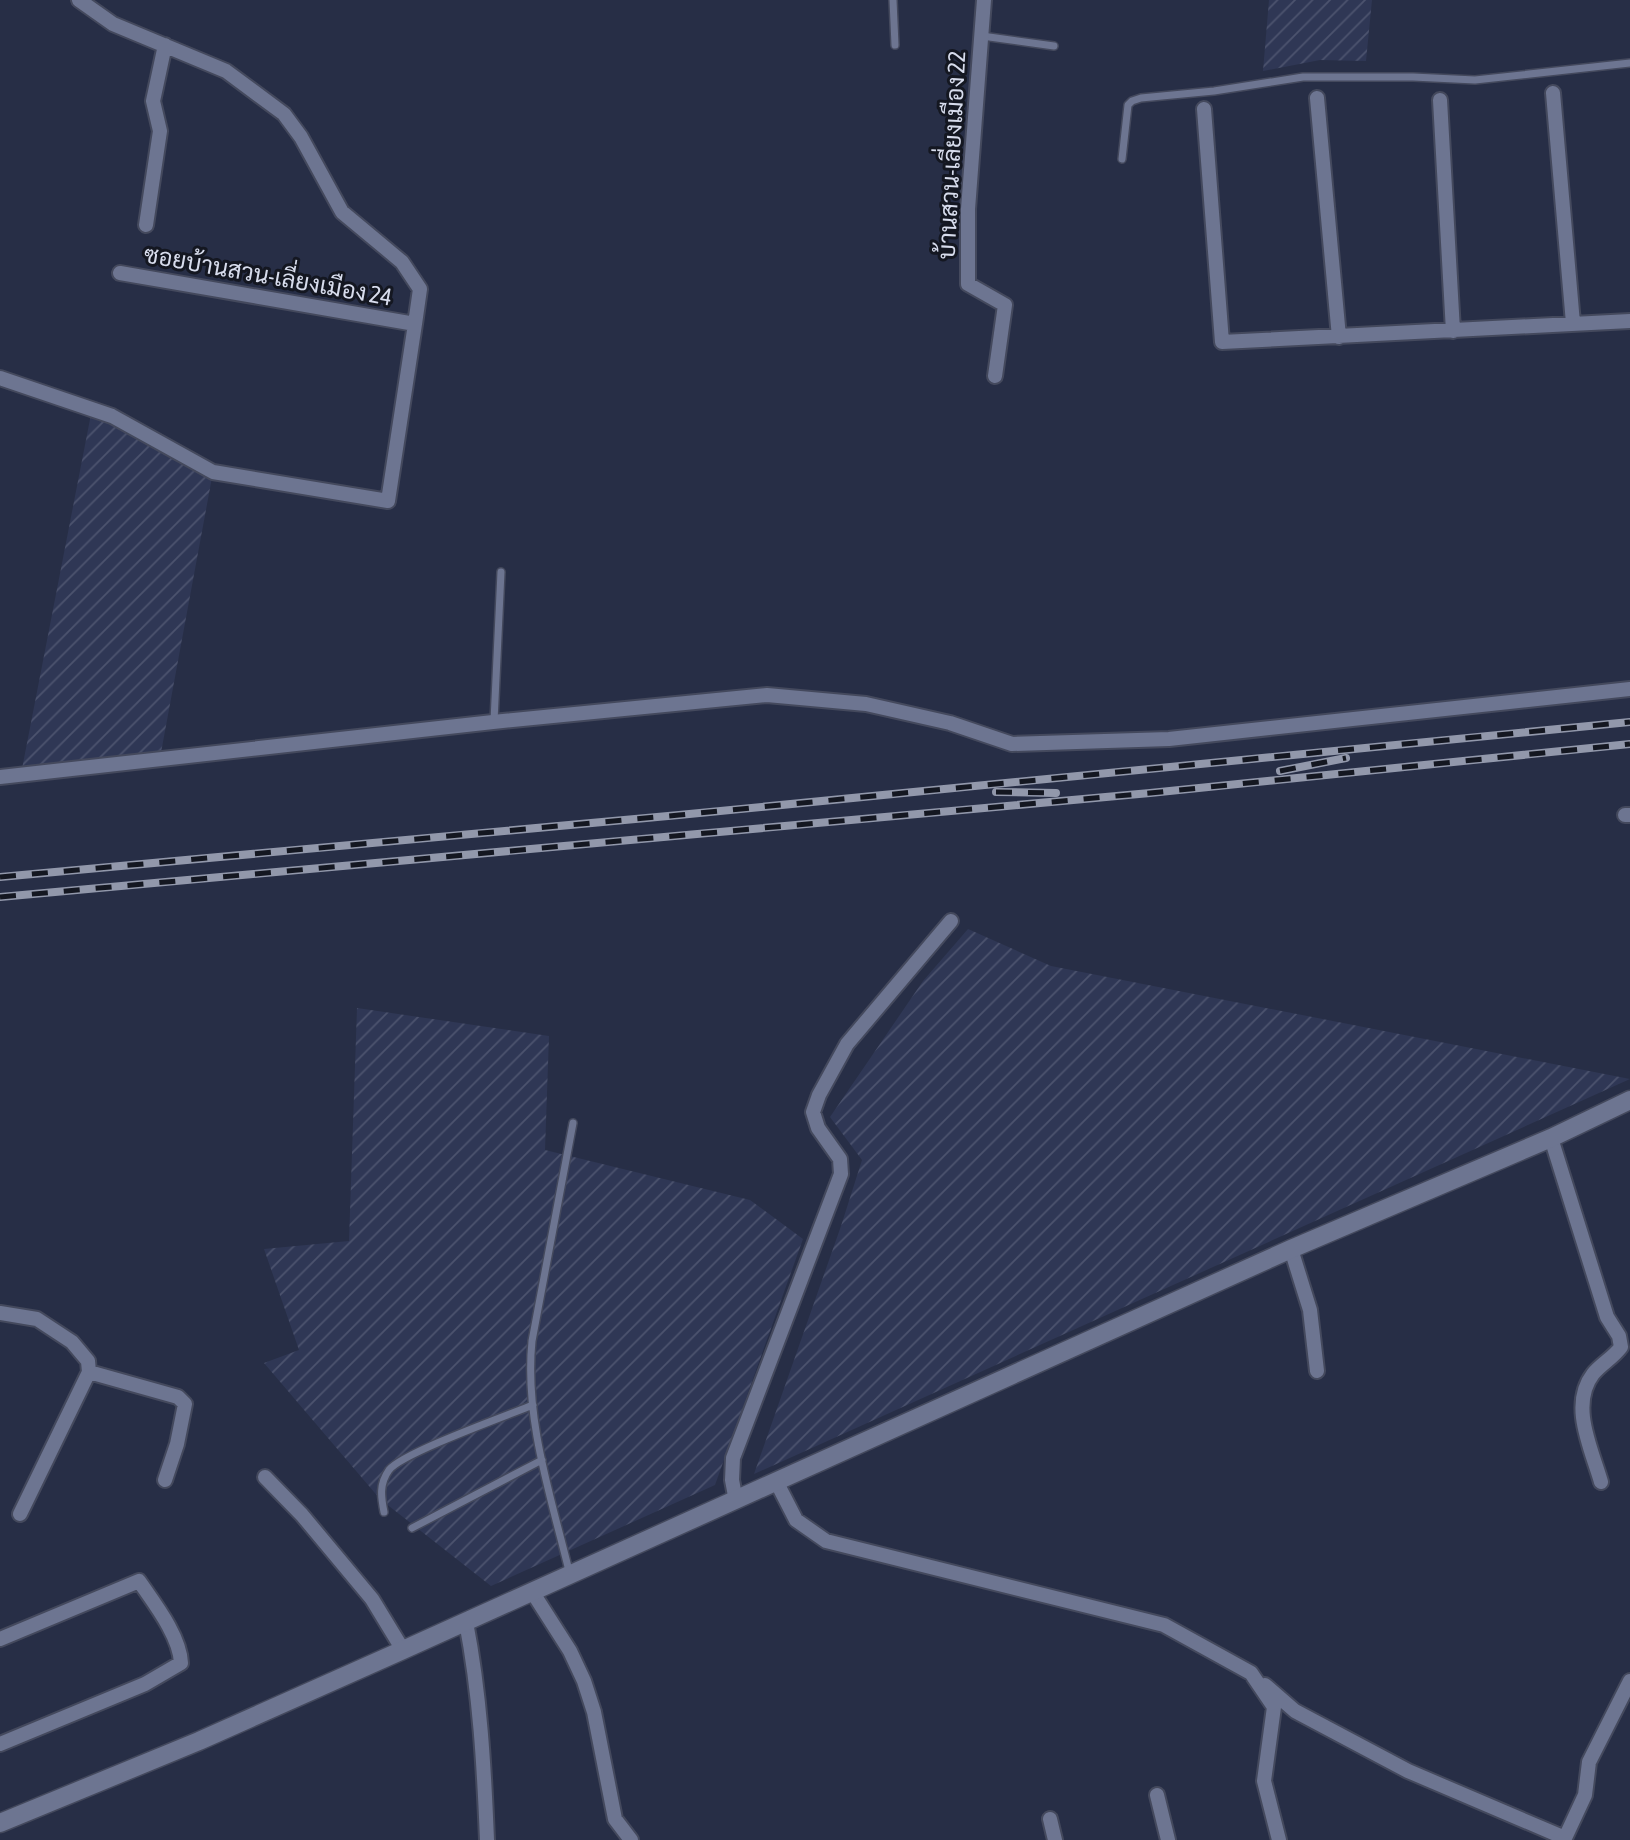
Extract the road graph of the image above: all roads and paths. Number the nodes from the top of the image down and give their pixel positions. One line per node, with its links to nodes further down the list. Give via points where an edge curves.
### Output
1 (79, 0): 5 (street, ซอยบ้านสวน-เลี่ยงเมือง 24, via 113,24)
2 (893, 0): 6 (lane)
3 (984, 0): 4 (street, บ้านสวน-เลี่ยงเมือง 22)
4 (982, 36): 7 (lane); 21 (street, บ้านสวน-เลี่ยงเมือง 22, via 968,209 968,284 1004,304)
5 (164, 45): 14 (street, via 153,101 160,131); 18 (street, ซอยบ้านสวน-เลี่ยงเมือง 24, via 226,71 284,114 342,212 402,262 420,289)
6 (895, 45)
7 (1054, 46)
8 (1630, 63): 13 (lane, via 1475,80 1303,77 1141,98 1128,105)
9 (1553, 93): 17 (street)
10 (1317, 98): 20 (street)
11 (1440, 100): 19 (street)
12 (1204, 109): 20 (street, via 1222,342)
13 (1122, 159)
14 (146, 225)
15 (120, 273): 18 (street, ซอยบ้านสวน-เลี่ยงเมือง 24)
16 (1630, 321): 17 (street)
17 (1573, 323): 19 (street)
18 (415, 324): 22 (street, via 388,501 214,472 112,416)
19 (1453, 331): 20 (street)
20 (1339, 337)
21 (995, 376)
22 (0, 378)
23 (501, 572): 25 (lane)
24 (1630, 689): 25 (street, via 1169,739 1025,744 866,704 766,695)
25 (494, 722): 26 (street)
26 (0, 777)
27 (951, 921): 41 (street, via 847,1044 818,1095 813,1112 818,1128 840,1159 841,1174 733,1458)
28 (1630, 1100): 30 (street)
29 (573, 1123): 35 (lane, via 532,1341)
30 (1551, 1138): 31 (street); 39 (street, via 1621,1347 1594,1373 1582,1407)
31 (1291, 1249): 33 (street, via 1310,1310); 40 (street)
32 (0, 1313): 34 (street, via 37,1319 72,1342 88,1361)
33 (1317, 1370)
34 (89, 1373): 38 (street, via 178,1397 185,1404); 43 (street)
35 (533, 1405): 36 (lane); 42 (lane, via 398,1460 383,1480)
36 (542, 1460): 44 (lane); 45 (lane)
37 (265, 1477): 49 (street, via 372,1599)
38 (165, 1480)
39 (1601, 1482)
40 (776, 1483): 41 (street); 50 (street, via 796,1521 826,1541 1164,1625)
41 (736, 1502): 45 (street)
42 (384, 1512)
43 (20, 1514)
44 (412, 1528)
45 (570, 1576): 46 (street)
46 (533, 1593): 47 (street); 58 (street, via 570,1651 583,1681 594,1712 615,1819)
47 (466, 1622): 49 (street); 57 (street, via 484,1750)
48 (0, 1639): 52 (street, via 139,1581 181,1654 181,1662 145,1684)
49 (403, 1650): 55 (street)
50 (1251, 1673): 56 (street, via 1295,1711 1385,1759); 61 (street, via 1274,1707 1264,1781)
51 (1630, 1681): 56 (street, via 1589,1762 1585,1795)
52 (0, 1744)
53 (1157, 1795): 60 (street)
54 (1049, 1819): 59 (street)
55 (0, 1823)
56 (1564, 1839)
57 (487, 1840)
58 (631, 1840)
59 (1055, 1840)
60 (1168, 1840)
61 (1279, 1840)

